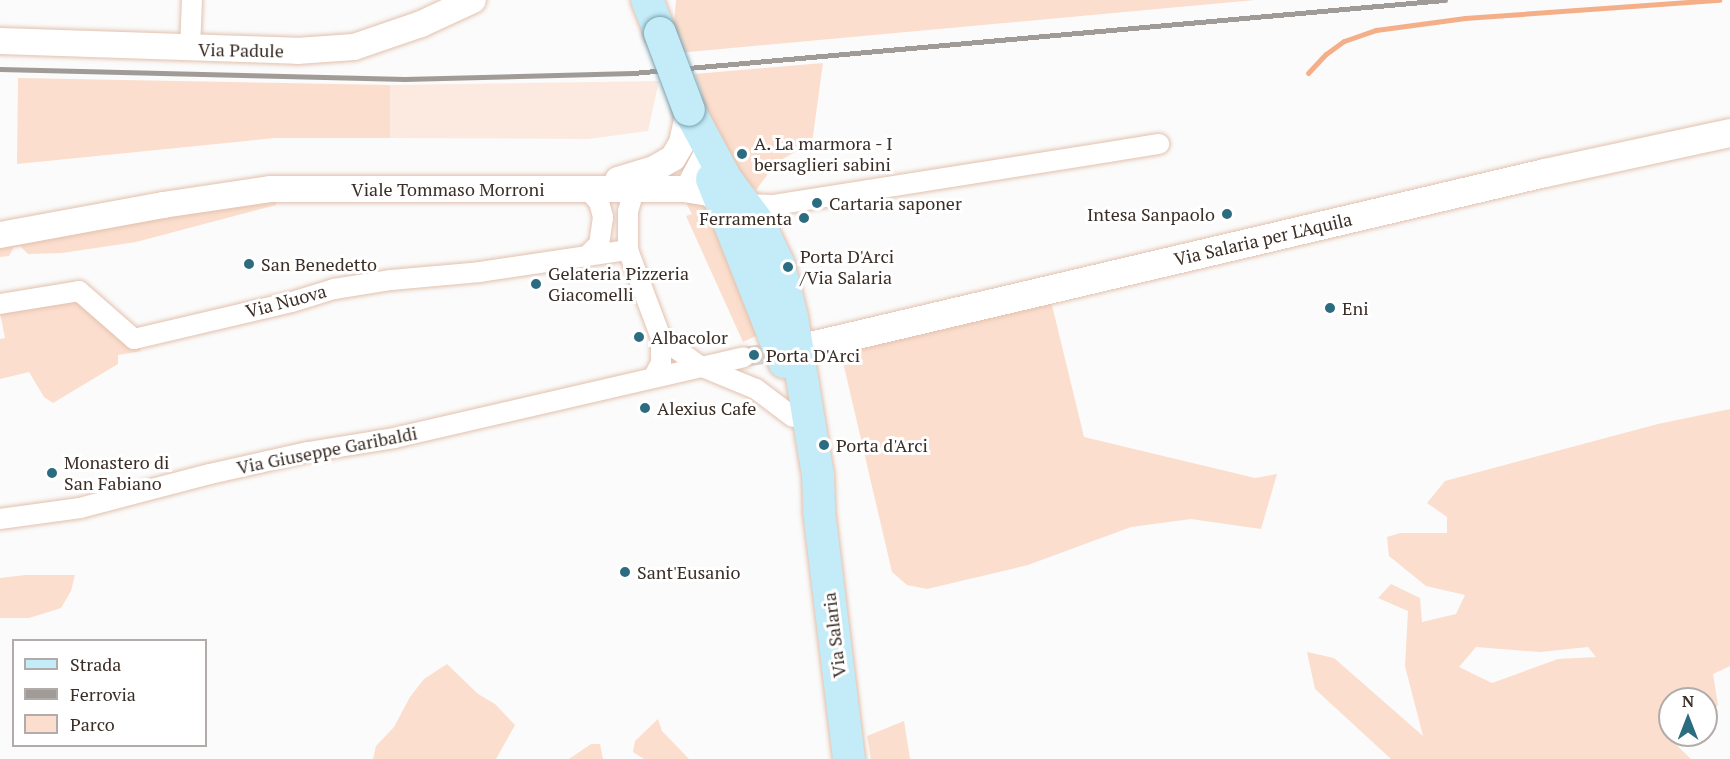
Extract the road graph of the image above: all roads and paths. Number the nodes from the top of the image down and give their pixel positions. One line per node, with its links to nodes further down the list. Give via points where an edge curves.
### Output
1 (192, 0): 7 (street)
2 (473, 0): 7 (street, Via Padule, via 421,24 354,47 297,51)
3 (647, 0): 5 (main road)
4 (661, 0): 5 (main road)
5 (660, 33): 8 (main road, bridge)
6 (0, 41): 7 (street, Via Padule)
7 (190, 49)
8 (689, 110): 11 (main road); 13 (street, via 682,143 673,158 654,169); 16 (main road)
9 (1730, 134): 22 (main road, Via Salaria per L'Aquila, via 1545,173)
10 (1159, 144): 15 (street)
11 (704, 159): 14 (street); 16 (main road)
12 (635, 187): 13 (street, Viale Tommaso Morroni); 14 (street, Viale Tommaso Morroni); 18 (street, via 628,211)
13 (591, 188): 17 (street, Viale Tommaso Morroni, via 270,189); 19 (street, via 603,217 599,244)
14 (688, 189): 16 (street, Viale Tommaso Morroni, via 709,193)
15 (796, 200): 16 (street, via 759,206); 16 (street, via 773,222)
16 (748, 217): 20 (main road, via 779,266); 25 (main road)
17 (0, 235)
18 (628, 250): 19 (street, Via Nuova); 23 (street)
19 (587, 256): 21 (street, Via Nuova, via 334,289 134,339 79,291)
20 (785, 291): 22 (main road, via 810,322); 25 (main road)
21 (0, 304)
22 (840, 337): 25 (main road, Via Salaria per L'Aquila)
23 (661, 338): 26 (street); 27 (street, via 661,363)
24 (744, 357): 26 (street, Via Giuseppe Garibaldi)
25 (782, 357): 28 (main road, Via Salaria); 29 (main road, Via Salaria, via 818,475)
26 (700, 366): 27 (street, Via Giuseppe Garibaldi); 28 (street, via 756,389)
27 (654, 376): 30 (street, Via Giuseppe Garibaldi, via 394,438 210,474 80,508)
28 (793, 417): 29 (main road, Via Salaria)
29 (819, 511): 31 (main road, Via Salaria)
30 (0, 519)
31 (849, 759)

